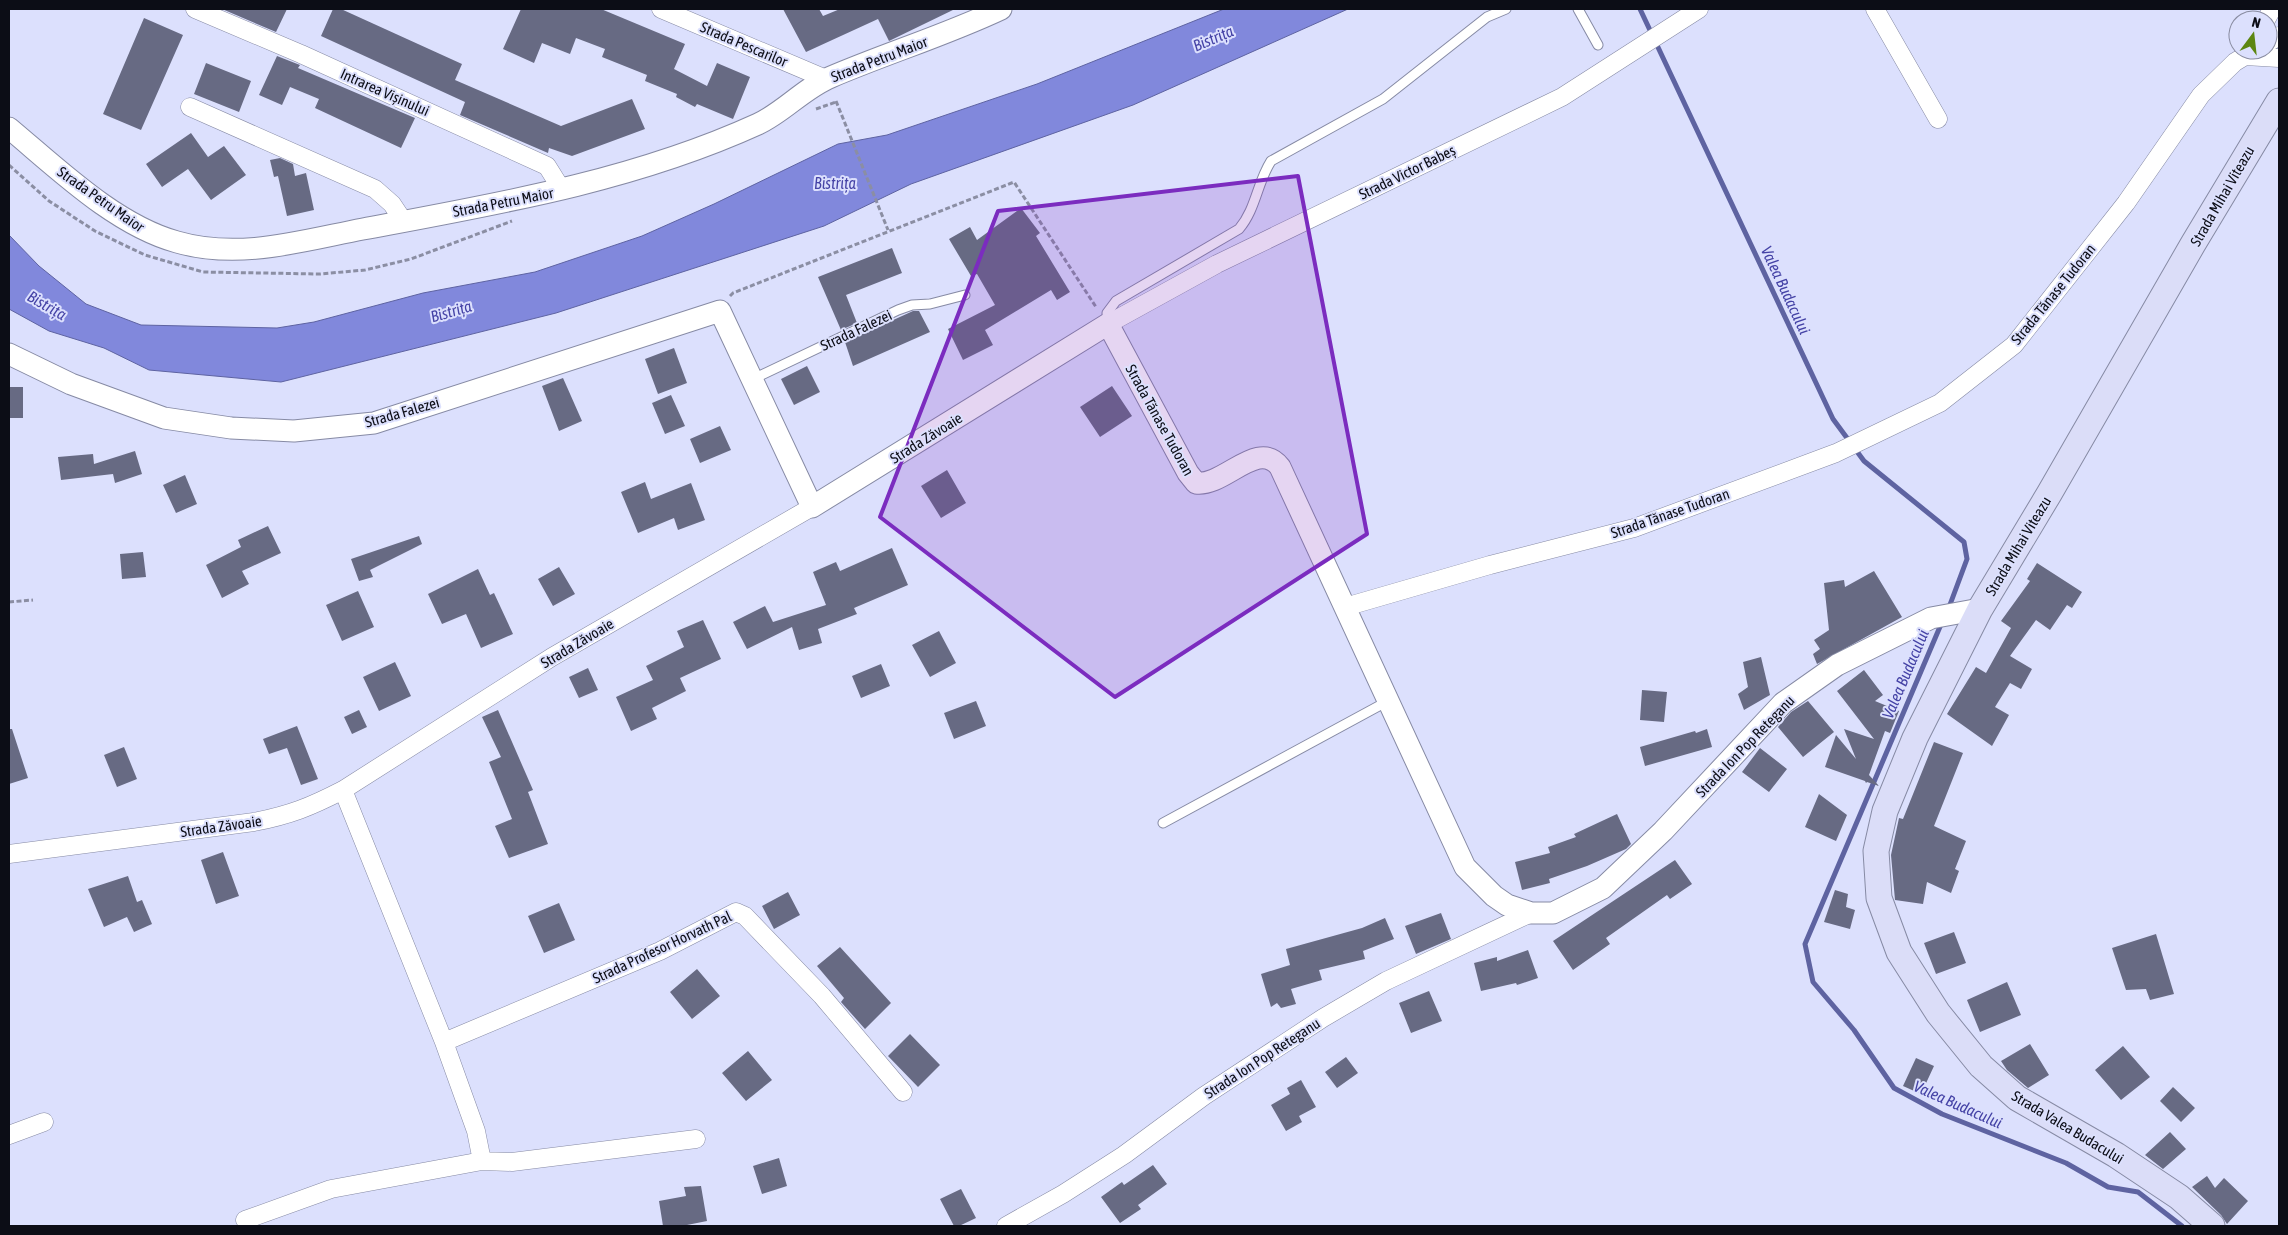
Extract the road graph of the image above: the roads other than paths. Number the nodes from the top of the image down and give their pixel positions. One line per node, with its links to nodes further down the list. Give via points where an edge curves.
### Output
1 (196, 9): 15 (street, Intrarea Vișinului, via 548,166)
2 (662, 9): 10 (street, Strada Pescarilor)
3 (1001, 9): 10 (street, Strada Petru Maior)
4 (1506, 9): 18 (lane, via 1487,17 1383,99 1271,161 1262,176 1254,205 1239,229 1116,301 1107,314)
5 (1578, 9): 8 (lane)
6 (1699, 9): 18 (street, Strada Victor Babeș, via 1562,96 1217,264)
7 (1875, 9): 13 (street)
8 (1598, 45)
9 (2238, 60): 22 (street, Strada Tănase Tudoran, via 2201,95 2126,203 2014,345 1940,403 1836,452 1634,528 1490,564)
10 (826, 79): 15 (street, Strada Petru Maior, via 761,123 660,161)
11 (2279, 101): 23 (main road, Strada Mihai Viteazu, via 2050,494)
12 (190, 107): 16 (street, via 375,188 392,204)
13 (1938, 119)
14 (9, 128): 16 (street, Strada Petru Maior, via 122,216 150,233 178,243 234,251)
15 (562, 190): 16 (street, Strada Petru Maior)
16 (404, 222)
17 (965, 295): 20 (lane, Strada Falezei, via 898,310)
18 (1108, 324): 21 (street, Strada Zăvoaie); 22 (street, Strada Tănase Tudoran, via 1196,483 1209,482 1260,457 1267,456 1277,462)
19 (9, 354): 20 (street, Strada Falezei, via 79,387 164,418 231,428 294,431 374,423 723,302)
20 (752, 379): 21 (street)
21 (812, 507): 25 (street, Strada Zăvoaie, via 552,657)
22 (1345, 607): 24 (street, Strada Ion Pop Reteganu)
23 (1970, 610): 28 (street, Strada Ion Pop Reteganu, via 1931,618 1837,665 1783,703 1663,831 1603,888 1553,913); 29 (main road, Strada Mihai Viteazu, via 1884,811 1876,851 1879,898 1896,943)
24 (1388, 701): 26 (lane); 28 (street, Strada Ion Pop Reteganu, via 1466,867 1494,896 1507,905)
25 (343, 790): 27 (street, Strada Zăvoaie, via 288,815); 30 (street)
26 (1163, 823)
27 (9, 854)
28 (1531, 913): 37 (street, Strada Ion Pop Reteganu, via 1386,981 1323,1018 1204,1096 1124,1155)
29 (1938, 1013): 38 (main road, Strada Valea Budacului, via 1981,1066 2017,1098 2116,1155 2179,1197)
30 (444, 1042): 31 (street, Strada Profesor Horvath Pal, via 660,951 736,912 745,916 822,996); 35 (street, via 476,1131)
31 (903, 1092)
32 (44, 1122): 33 (street)
33 (9, 1134)
34 (696, 1139): 35 (street, via 512,1162)
35 (482, 1161): 36 (street, via 331,1189)
36 (245, 1220)
37 (1006, 1226)
38 (2212, 1226)

